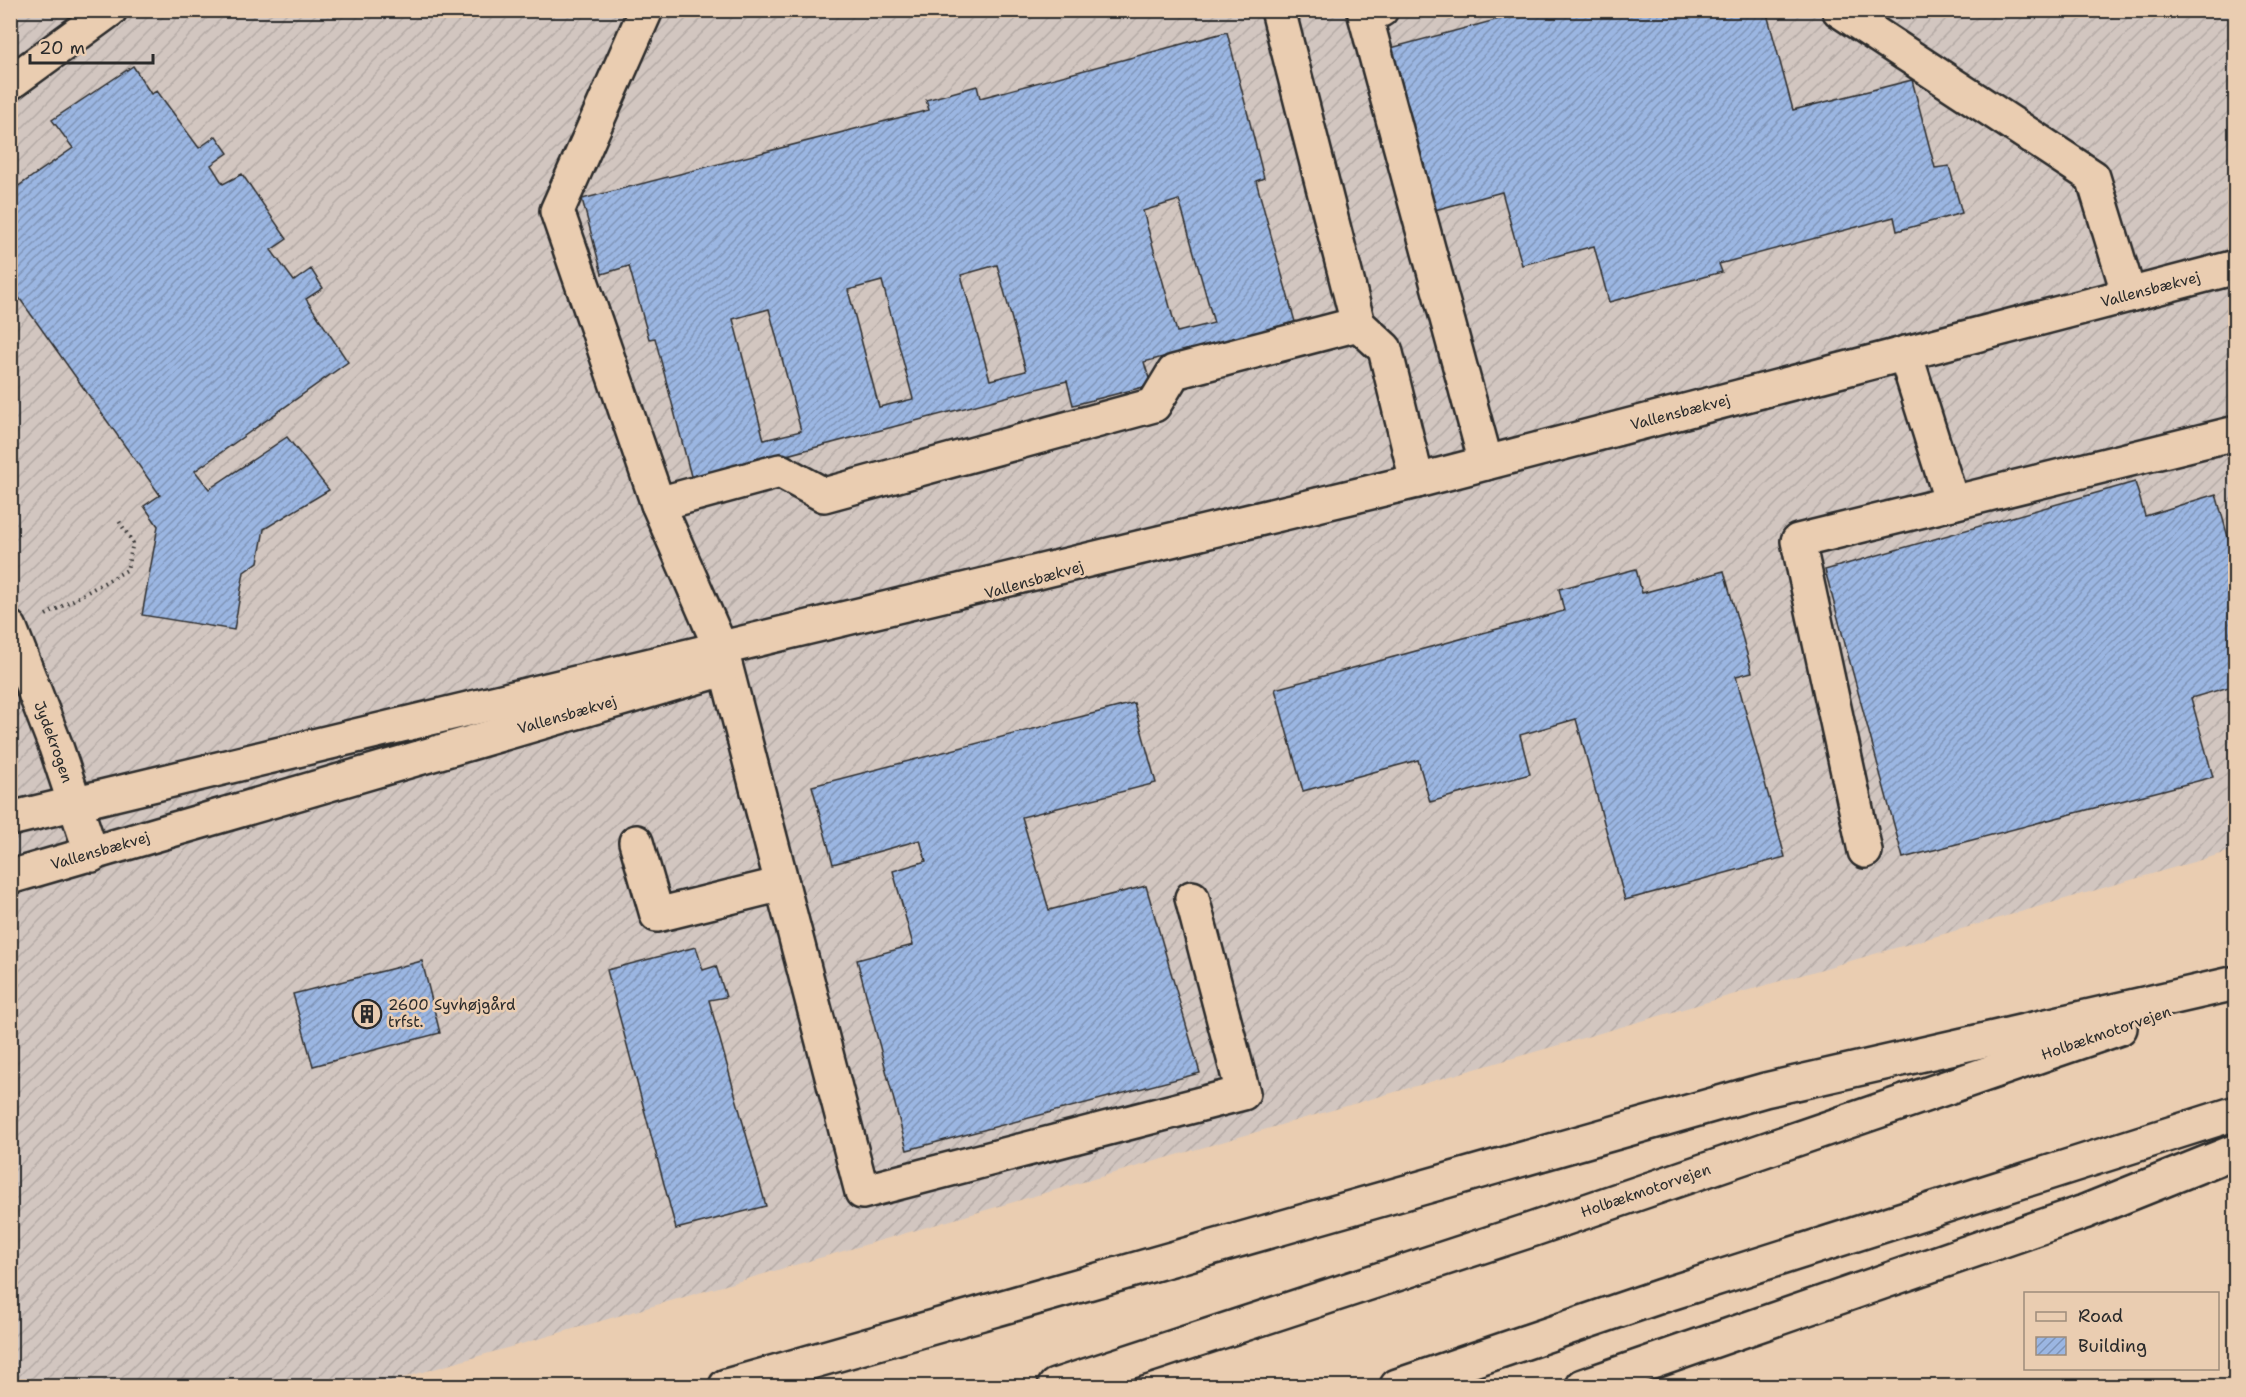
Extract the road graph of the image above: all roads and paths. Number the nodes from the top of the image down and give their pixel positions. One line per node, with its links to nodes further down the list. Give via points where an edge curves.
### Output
1 (110, 10): 6 (main road)
2 (646, 10): 15 (main road, via 557,211)
3 (1278, 10): 9 (main road)
4 (1381, 10): 12 (main road, via 1365,15)
5 (1839, 10): 8 (main road, via 2093,177)
6 (10, 82)
7 (2235, 267): 8 (main road, Vallensbækvej)
8 (2128, 296): 10 (main road, Vallensbækvej)
9 (1358, 324): 13 (main road, via 1385,349); 15 (main road, via 1174,372 1154,405 824,495 780,471)
10 (1905, 353): 12 (main road, Vallensbækvej); 14 (main road)
11 (2235, 433): 14 (main road)
12 (1486, 463): 13 (main road, Vallensbækvej)
13 (1417, 482): 18 (main road, Vallensbækvej)
14 (1952, 503): 22 (main road, via 1798,541)
15 (658, 504): 18 (main road)
16 (119, 521): 17 (path, via 134,543 127,570)
17 (12, 631): 19 (main road, Jydekrogen)
18 (724, 659): 19 (main road, Vallensbækvej); 23 (main road, Vallensbækvej); 25 (main road)
19 (75, 802): 20 (main road, Vallensbækvej); 23 (main road, Jydekrogen)
20 (10, 819)
21 (636, 842): 25 (main road, via 657,915)
22 (1865, 851)
23 (92, 855): 24 (main road, Vallensbækvej)
24 (10, 877)
25 (782, 884): 26 (main road, via 862,1192 1244,1093)
26 (1192, 898)
27 (2235, 983): 31 (main road, via 1765,1090)
28 (2235, 989): 32 (main road, Holbækmotorvejen, via 1523,1233)
29 (2235, 1113): 33 (main road, via 1661,1296)
30 (2235, 1151): 34 (main road, via 2084,1212)
31 (726, 1386)
32 (1055, 1386)
33 (1397, 1386)
34 (1583, 1386)

